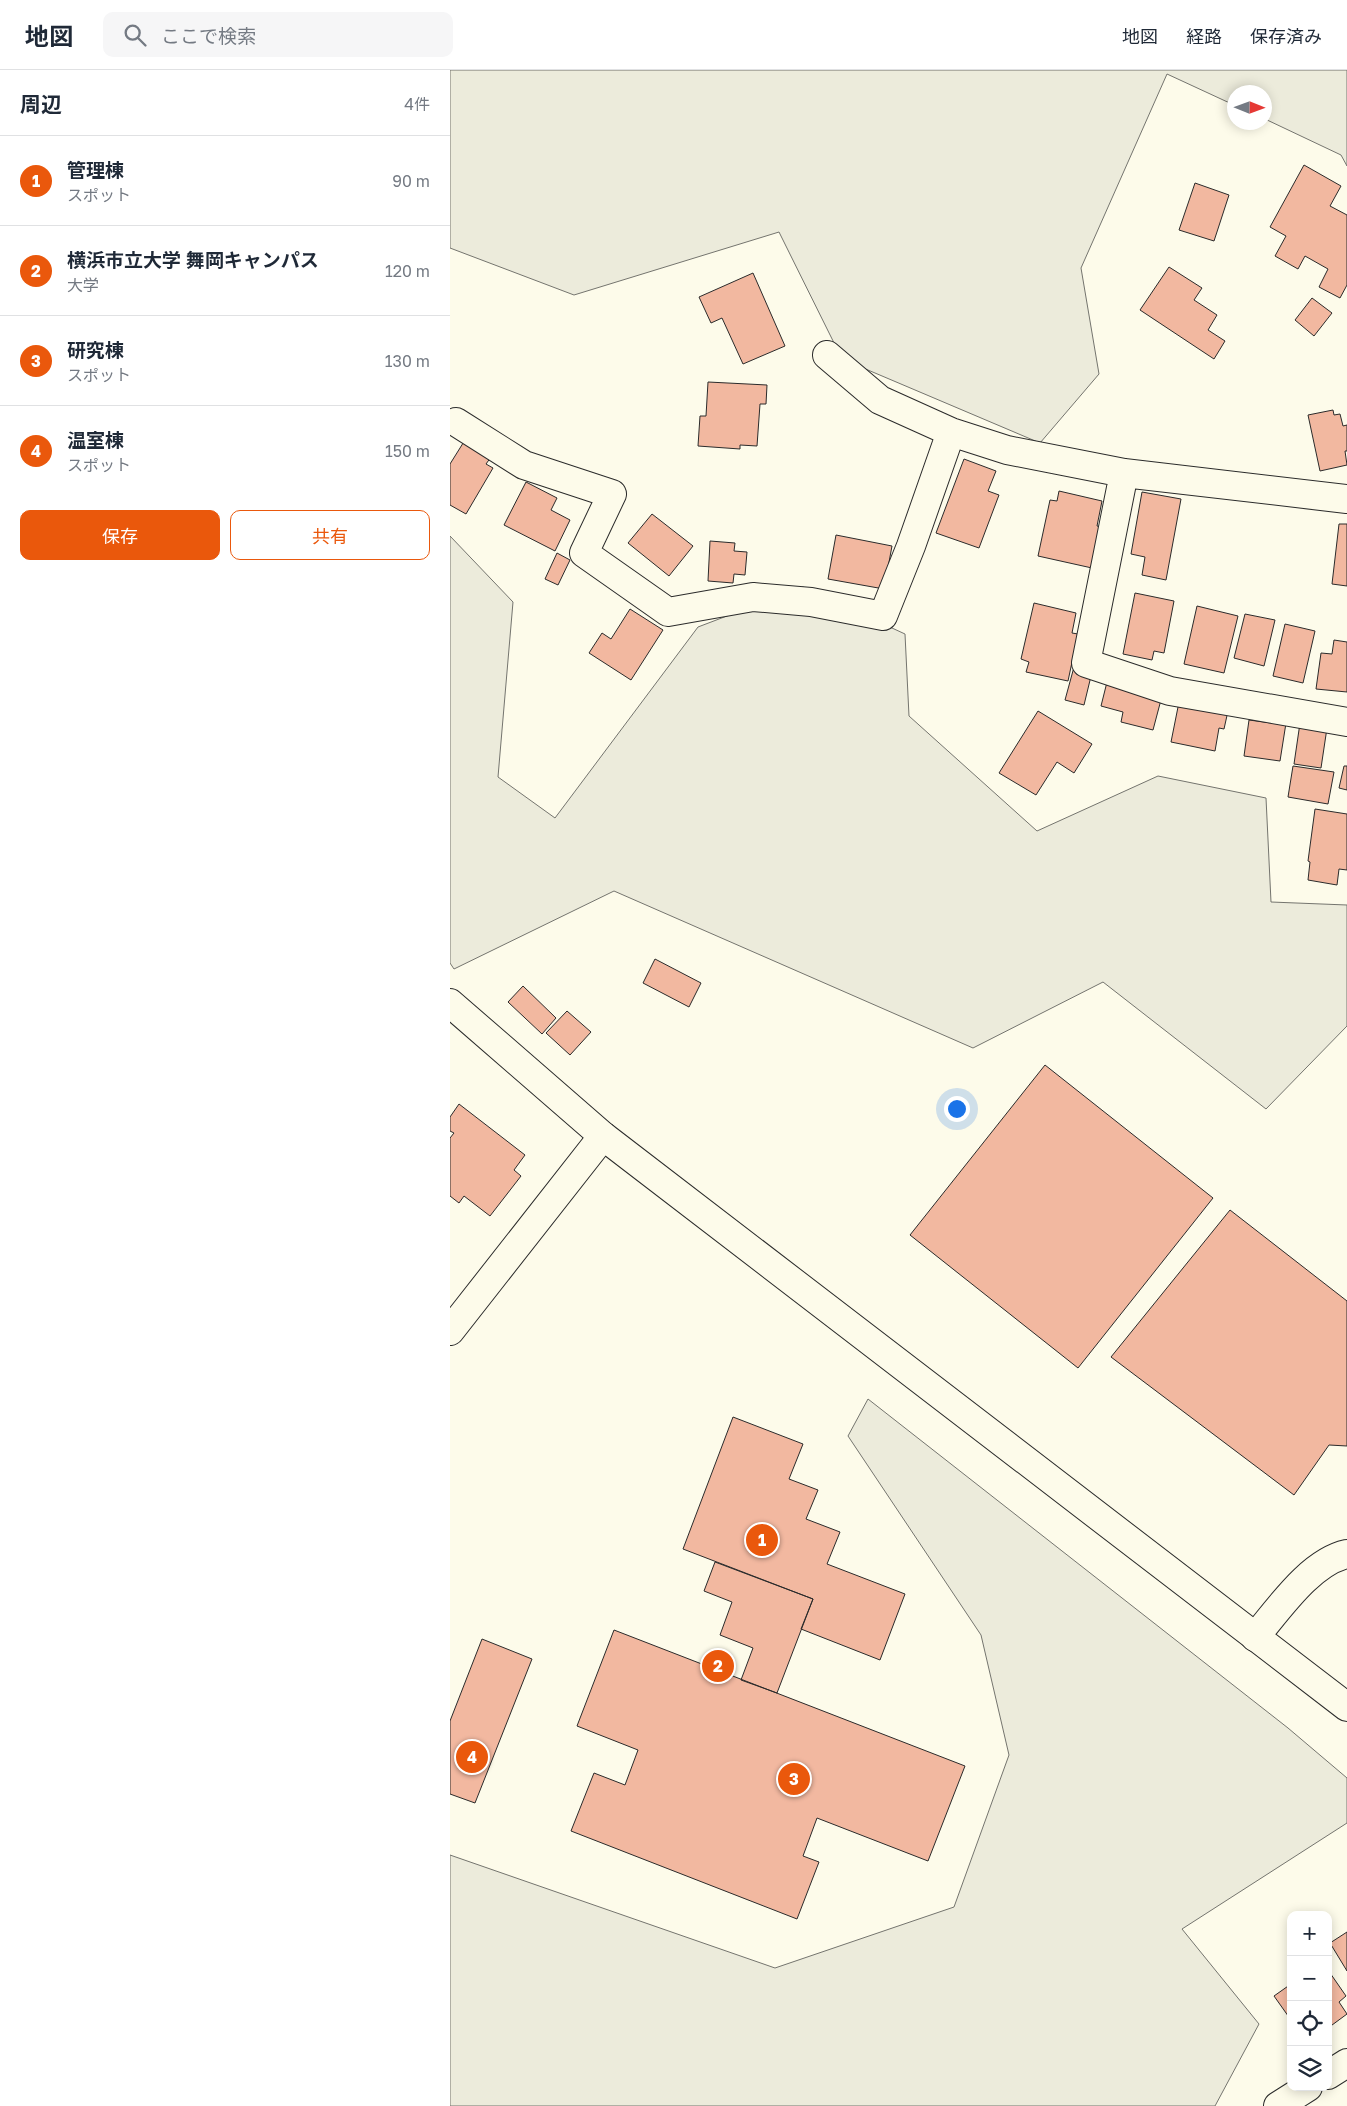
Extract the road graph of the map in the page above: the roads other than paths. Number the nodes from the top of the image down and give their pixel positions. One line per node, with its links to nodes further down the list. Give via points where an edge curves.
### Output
1 (827, 355): 3 (street, via 880,400)
2 (456, 422): 3 (street, via 524,465 612,494 584,553 668,612 754,597 811,602 883,616)
3 (951, 432): 4 (street, via 1007,450)
4 (1124, 473): 5 (street); 6 (street, via 1086,664 1170,691)
5 (1347, 499)
6 (1347, 722)
7 (450, 1003): 8 (street)
8 (603, 1136): 9 (street); 11 (street)
9 (450, 1331)
10 (1347, 1554): 11 (street, via 1338,1556 1302,1580)
11 (1255, 1637): 12 (street)
12 (1347, 1707)
13 (1347, 2063): 14 (street)
14 (1332, 2072)
15 (1302, 2091): 16 (street)
16 (1278, 2106)

